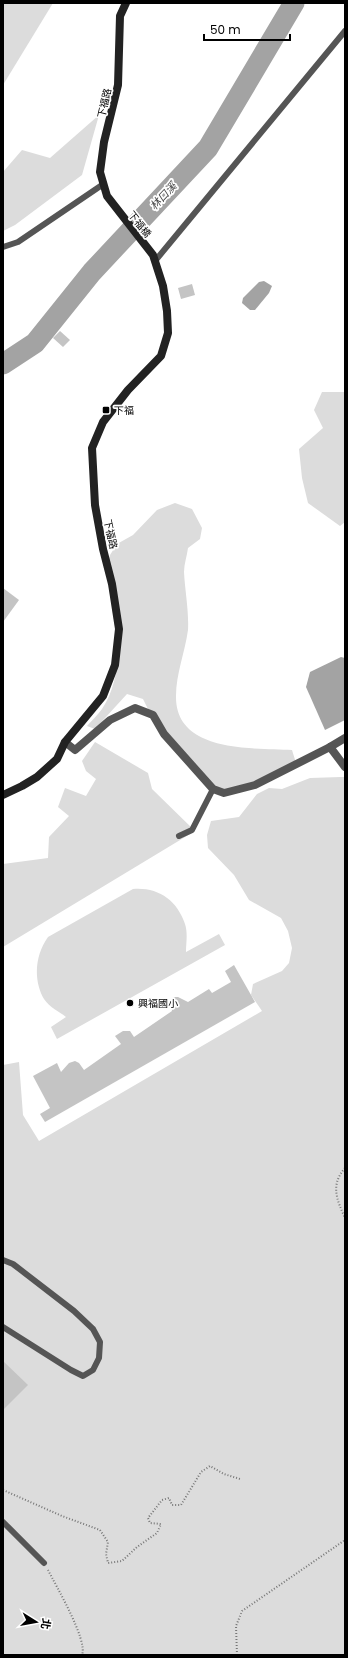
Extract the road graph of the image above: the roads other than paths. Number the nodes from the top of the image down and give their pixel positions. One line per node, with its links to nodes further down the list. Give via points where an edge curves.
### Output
1 (126, 3): 3 (main road, 下福路, via 120,16 118,85 104,142 100,172)
2 (345, 32): 6 (lane)
3 (102, 185): 4 (main road, 下福路); 5 (lane, via 18,242)
4 (112, 205): 6 (main road, 下福橋)
5 (3, 247)
6 (154, 258): 8 (main road, 下福路, via 163,286 167,311 168,333 161,356 128,390 103,422 92,448 95,505 119,628 115,665 103,696)
7 (345, 738): 9 (street)
8 (65, 742): 11 (street, via 75,750 110,720 136,708 153,715 164,734); 12 (main road, 下福路, via 56,759 45,770)
9 (330, 747): 10 (street); 11 (street, via 255,785 224,793)
10 (345, 767)
11 (213, 789): 13 (lane, via 192,830)
12 (3, 795)
13 (179, 836)
14 (3, 1260): 15 (lane, via 13,1264 93,1329 100,1342 99,1358 93,1370 83,1376)
15 (3, 1327)
16 (3, 1522): 17 (lane)
17 (44, 1563)

